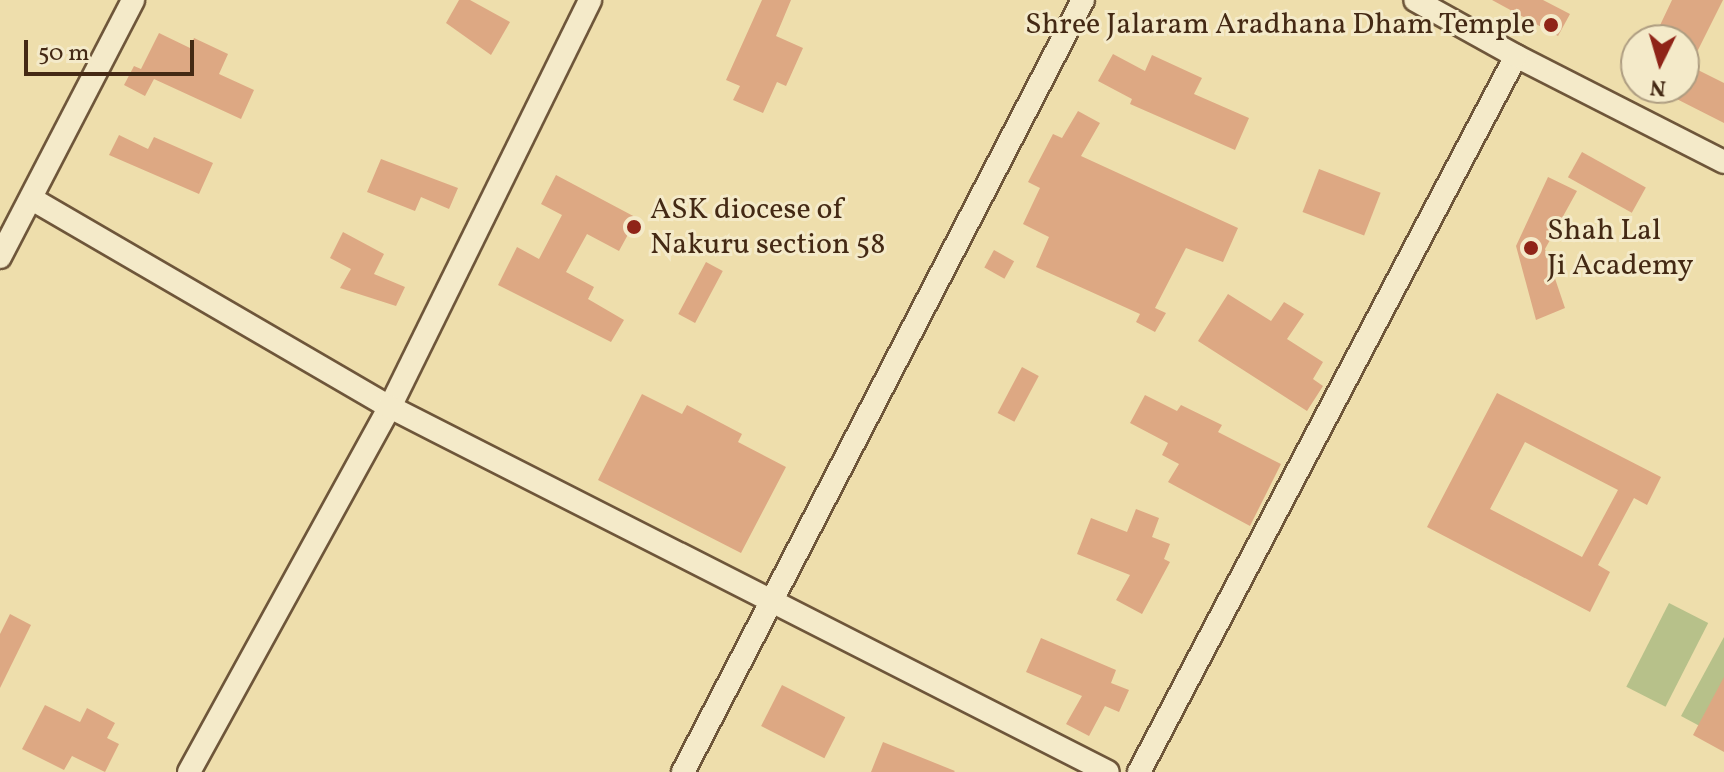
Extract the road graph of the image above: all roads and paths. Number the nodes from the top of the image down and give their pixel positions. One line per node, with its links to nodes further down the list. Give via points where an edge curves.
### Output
1 (133, 0): 7 (street)
2 (590, 0): 9 (street)
3 (1083, 0): 10 (street)
4 (1415, 0): 5 (street)
5 (1516, 56): 6 (street); 14 (street)
6 (1724, 162)
7 (32, 199): 8 (street); 9 (street)
8 (0, 257)
9 (390, 407): 10 (street); 11 (street)
10 (773, 599): 12 (street); 13 (street)
11 (189, 772)
12 (683, 772)
13 (1108, 772)
14 (1139, 772)

